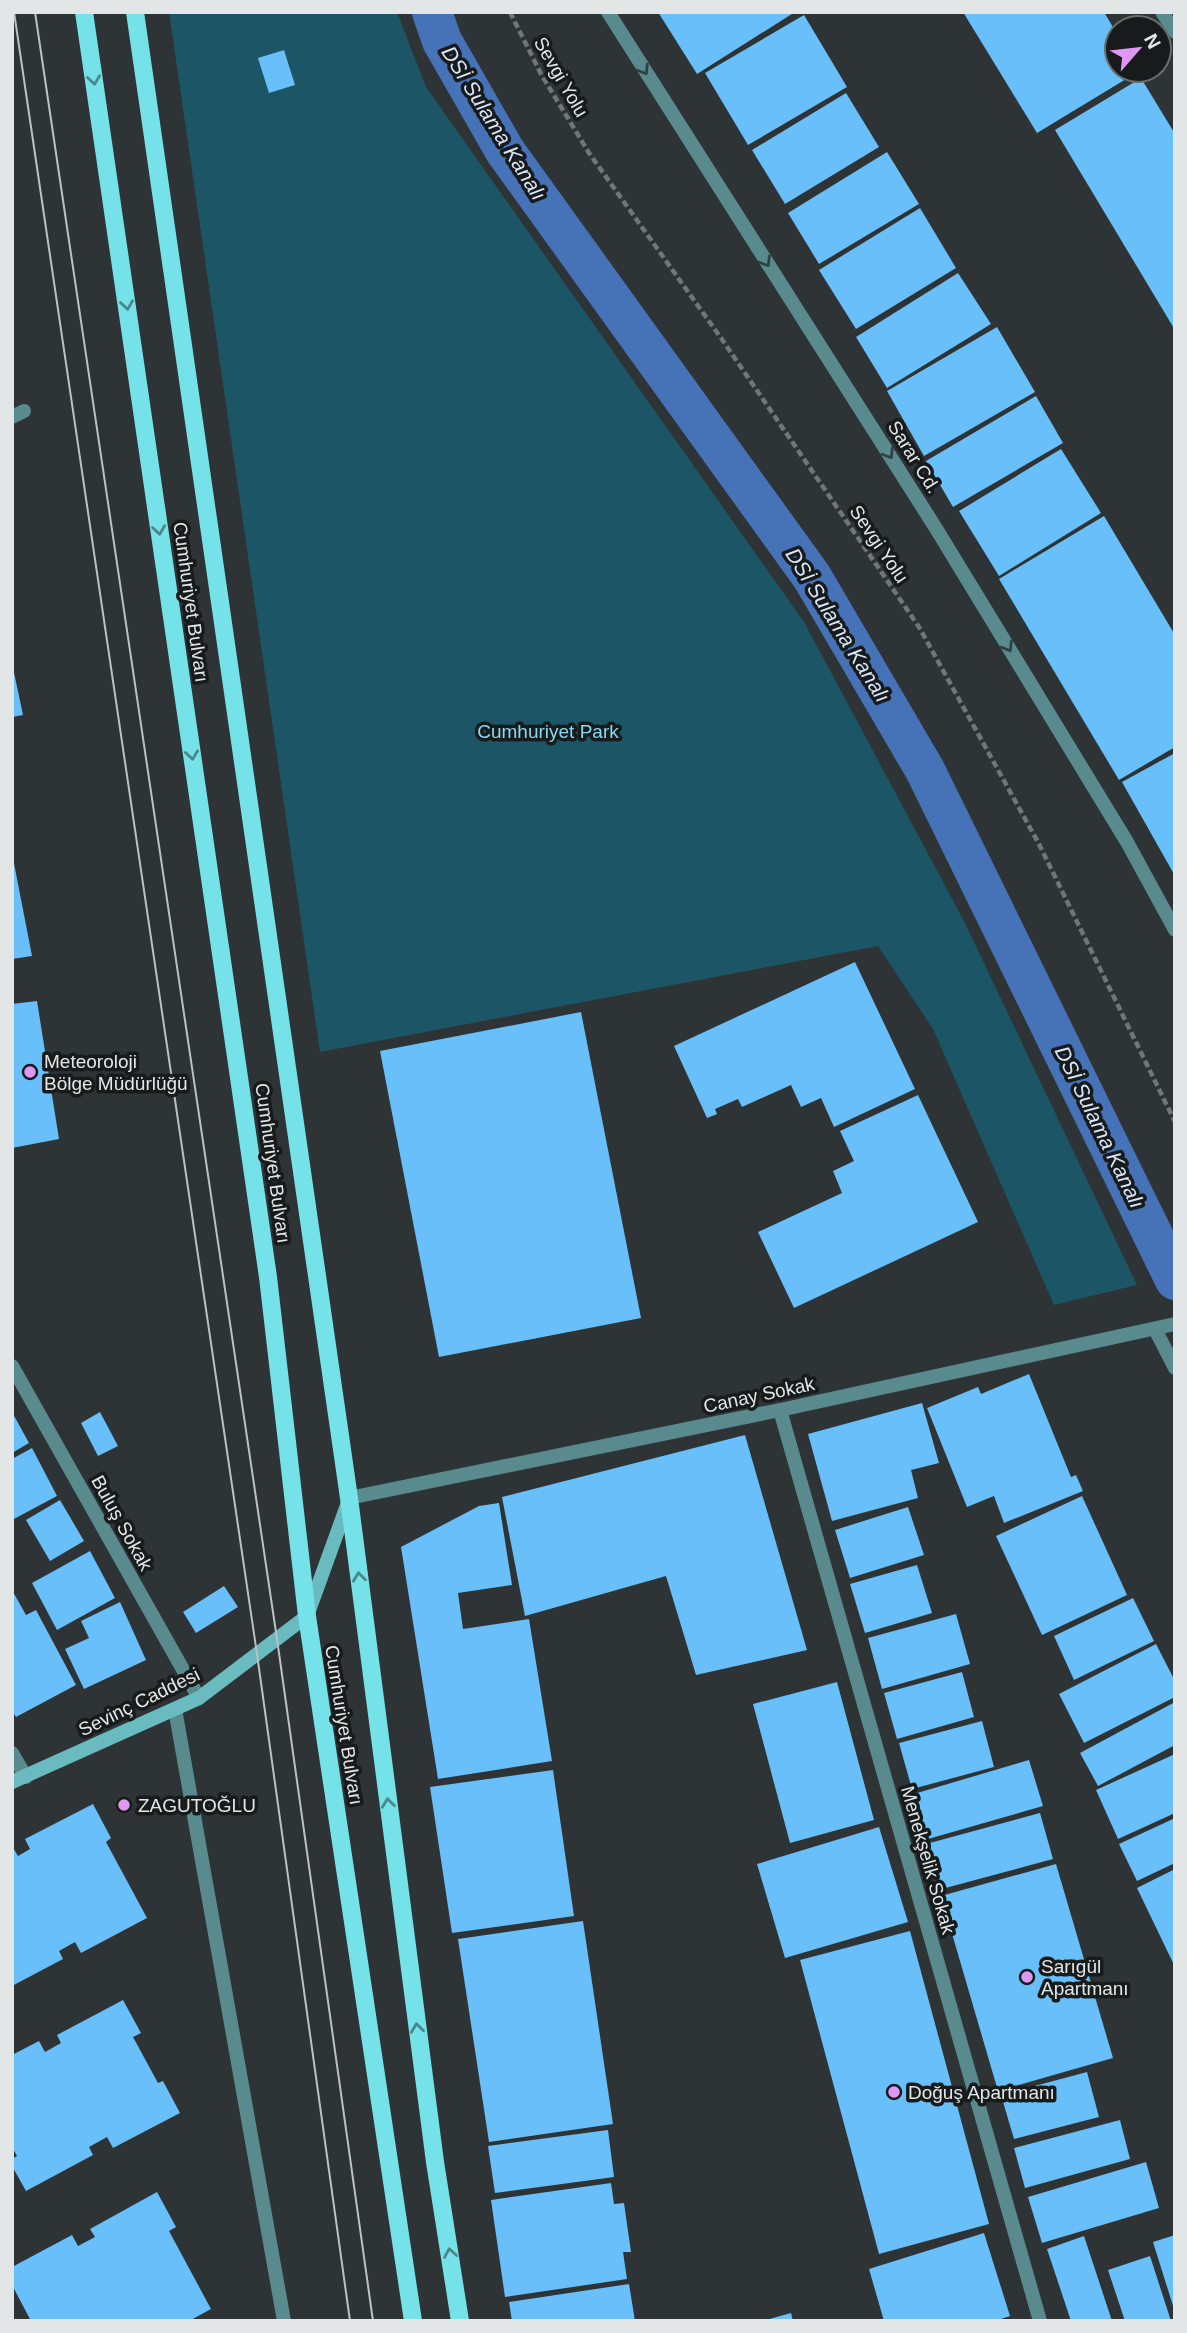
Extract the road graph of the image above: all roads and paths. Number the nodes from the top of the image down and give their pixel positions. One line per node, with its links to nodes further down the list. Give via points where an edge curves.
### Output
1 (84, 12): 14 (main road, Cumhuriyet Bulvarı, one-way to 14, via 268,1277)
2 (135, 12): 13 (main road, Cumhuriyet Bulvarı)
3 (510, 12): 8 (path, Sevgi Yolu, via 589,153 919,627 1039,844)
4 (608, 12): 7 (street, Sarar Cd., one-way to 7, via 937,530 1127,842)
5 (1162, 12): 6 (street)
6 (1175, 32)
7 (1175, 930)
8 (1175, 1122)
9 (1165, 1326): 11 (street); 12 (street, Canay Sokak)
10 (12, 1366): 15 (street, Buluş Sokak)
11 (1175, 1368)
12 (780, 1410): 13 (street, Canay Sokak); 22 (street, Menekşelik Sokak)
13 (349, 1498): 14 (main road); 21 (main road, Cumhuriyet Bulvarı, one-way to 13, via 435,2162)
14 (307, 1616): 15 (main road, Sevinç Caddesi); 20 (main road, Cumhuriyet Bulvarı)
15 (199, 1698): 16 (main road, Sevinç Caddesi)
16 (175, 1709): 18 (main road, Sevinç Caddesi); 19 (street)
17 (12, 1753): 18 (street)
18 (19, 1779)
19 (284, 2321)
20 (413, 2321)
21 (460, 2321)
22 (1040, 2321)

